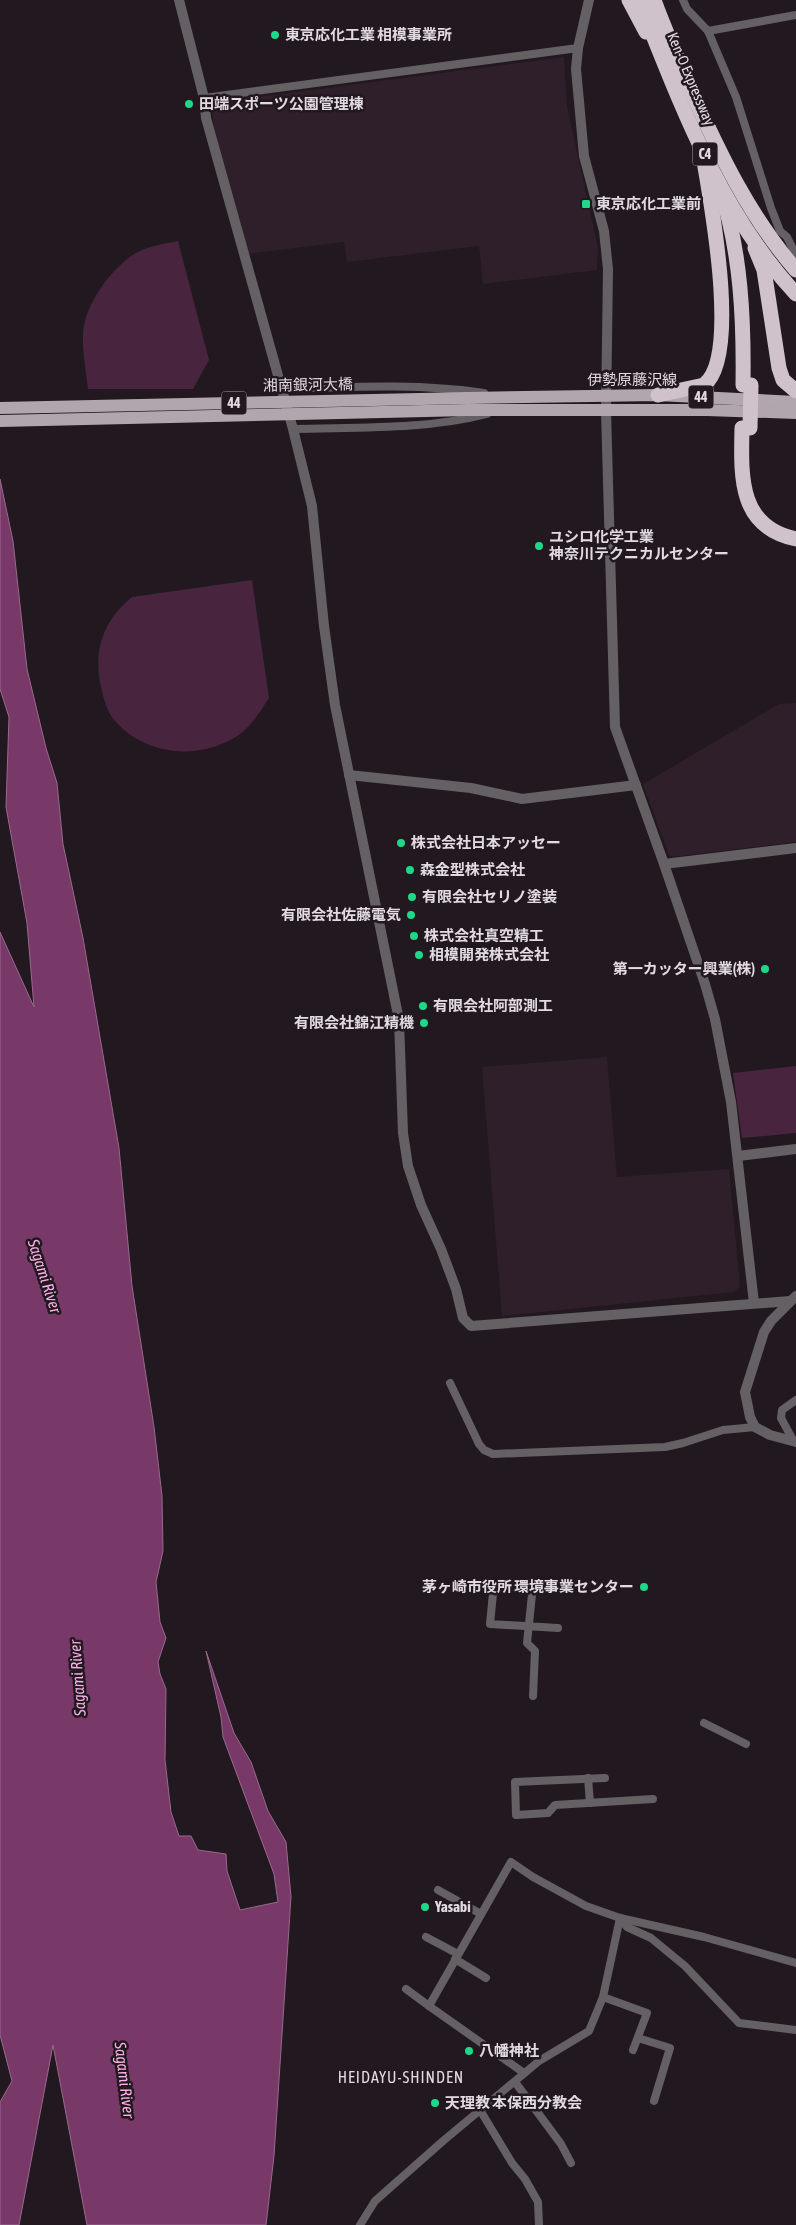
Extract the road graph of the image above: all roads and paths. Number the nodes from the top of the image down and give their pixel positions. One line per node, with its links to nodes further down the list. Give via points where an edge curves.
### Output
1 (179, 0): 11 (street)
2 (589, 0): 10 (street)
3 (629, 0): 12 (highway)
4 (639, 0): 18 (highway, Ken-O Expressway / C4, bridge, via 694,133 716,176 760,250)
5 (654, 0): 17 (highway, Ken-O Expressway / C4, bridge, via 707,126 732,176 764,229)
6 (662, 0): 13 (highway, via 691,91)
7 (683, 0): 9 (street, via 687,9)
8 (796, 15): 9 (street)
9 (708, 31): 14 (street, via 739,106 771,208 780,231)
10 (578, 48): 11 (street); 23 (street, via 576,68 584,156 604,231 608,269)
11 (204, 98): 20 (street, via 206,118)
12 (702, 148): 19 (highway, via 723,197 737,267); 22 (highway, via 720,270 720,352 716,370 704,385)
13 (730, 183): 19 (highway, via 750,304); 21 (highway, via 764,270 781,374 787,385)
14 (787, 237): 15 (street); 16 (street)
15 (796, 238)
16 (796, 255)
17 (796, 270)
18 (796, 294)
19 (747, 385): 32 (highway, bridge)
20 (281, 389): 24 (street, via 391,386 461,390); 33 (street)
21 (796, 391)
22 (658, 395): 23 (main road, 伊勢原藤沢線 / 44); 25 (main road, 伊勢原藤沢線 / 44)
23 (606, 396): 24 (main road, 伊勢原藤沢線 / 44); 29 (street)
24 (509, 397): 26 (main road, 伊勢原藤沢線 / 44)
25 (796, 402)
26 (468, 404): 27 (main road, 湘南銀河大橋 / 44, bridge); 28 (main road, 伊勢原藤沢線 / 44); 31 (main road, 湘南銀河大橋 / 44, bridge)
27 (0, 408)
28 (504, 409): 29 (main road, 伊勢原藤沢線 / 44); 33 (street, via 468,419)
29 (606, 411): 30 (main road, 伊勢原藤沢線 / 44); 37 (street, via 614,727)
30 (796, 413)
31 (0, 421)
32 (746, 428): 34 (highway, via 750,469 758,501 769,518); 35 (highway, via 742,481 750,506 766,527 784,537)
33 (293, 429): 36 (street, via 312,506 324,626)
34 (796, 530)
35 (796, 539)
36 (349, 775): 37 (street, via 471,788 522,799); 43 (street, via 399,1020 403,1133 408,1166 467,1324)
37 (636, 786): 39 (street)
38 (796, 848): 39 (street)
39 (664, 864): 41 (street, via 715,1019)
40 (796, 1149): 41 (street)
41 (738, 1156): 43 (street)
42 (794, 1298): 43 (street); 46 (street, via 764,1332 747,1385 746,1400)
43 (754, 1303)
44 (450, 1384): 46 (street, via 479,1444 493,1454 665,1447 723,1430)
45 (796, 1400): 47 (street, via 782,1410 780,1418)
46 (754, 1426): 47 (street, via 770,1435)
47 (794, 1441)
48 (529, 1627): 48 (street, via 533,1585 494,1583 490,1624); 49 (street); 50 (street, via 527,1643 535,1650)
49 (558, 1628)
50 (533, 1696)
51 (704, 1723): 52 (street)
52 (746, 1744)
53 (588, 1778): 54 (street); 56 (street); 56 (street, via 515,1782 516,1815 548,1813 555,1805)
54 (605, 1778)
55 (653, 1799): 56 (street)
56 (590, 1803)
57 (438, 1890): 58 (street)
58 (481, 1914): 59 (street, via 511,1862 586,1906); 61 (street)
59 (620, 1918): 62 (street); 65 (street); 67 (street, via 627,1927 651,1938 679,1961 739,2023)
60 (426, 1937): 61 (street)
61 (457, 1957): 63 (street); 66 (street)
62 (796, 1962)
63 (486, 1978)
64 (406, 1989): 66 (street)
65 (603, 1997): 68 (street, via 647,2013); 70 (street, via 586,2034)
66 (428, 2006): 70 (street)
67 (796, 2030)
68 (638, 2038): 69 (street); 72 (street, via 670,2048)
69 (633, 2050)
70 (524, 2073): 71 (street)
71 (514, 2082): 73 (street); 74 (street, via 561,2144)
72 (654, 2101)
73 (480, 2110): 75 (street, via 375,2201); 76 (street, via 538,2202)
74 (571, 2163)
75 (360, 2225)
76 (539, 2225)

